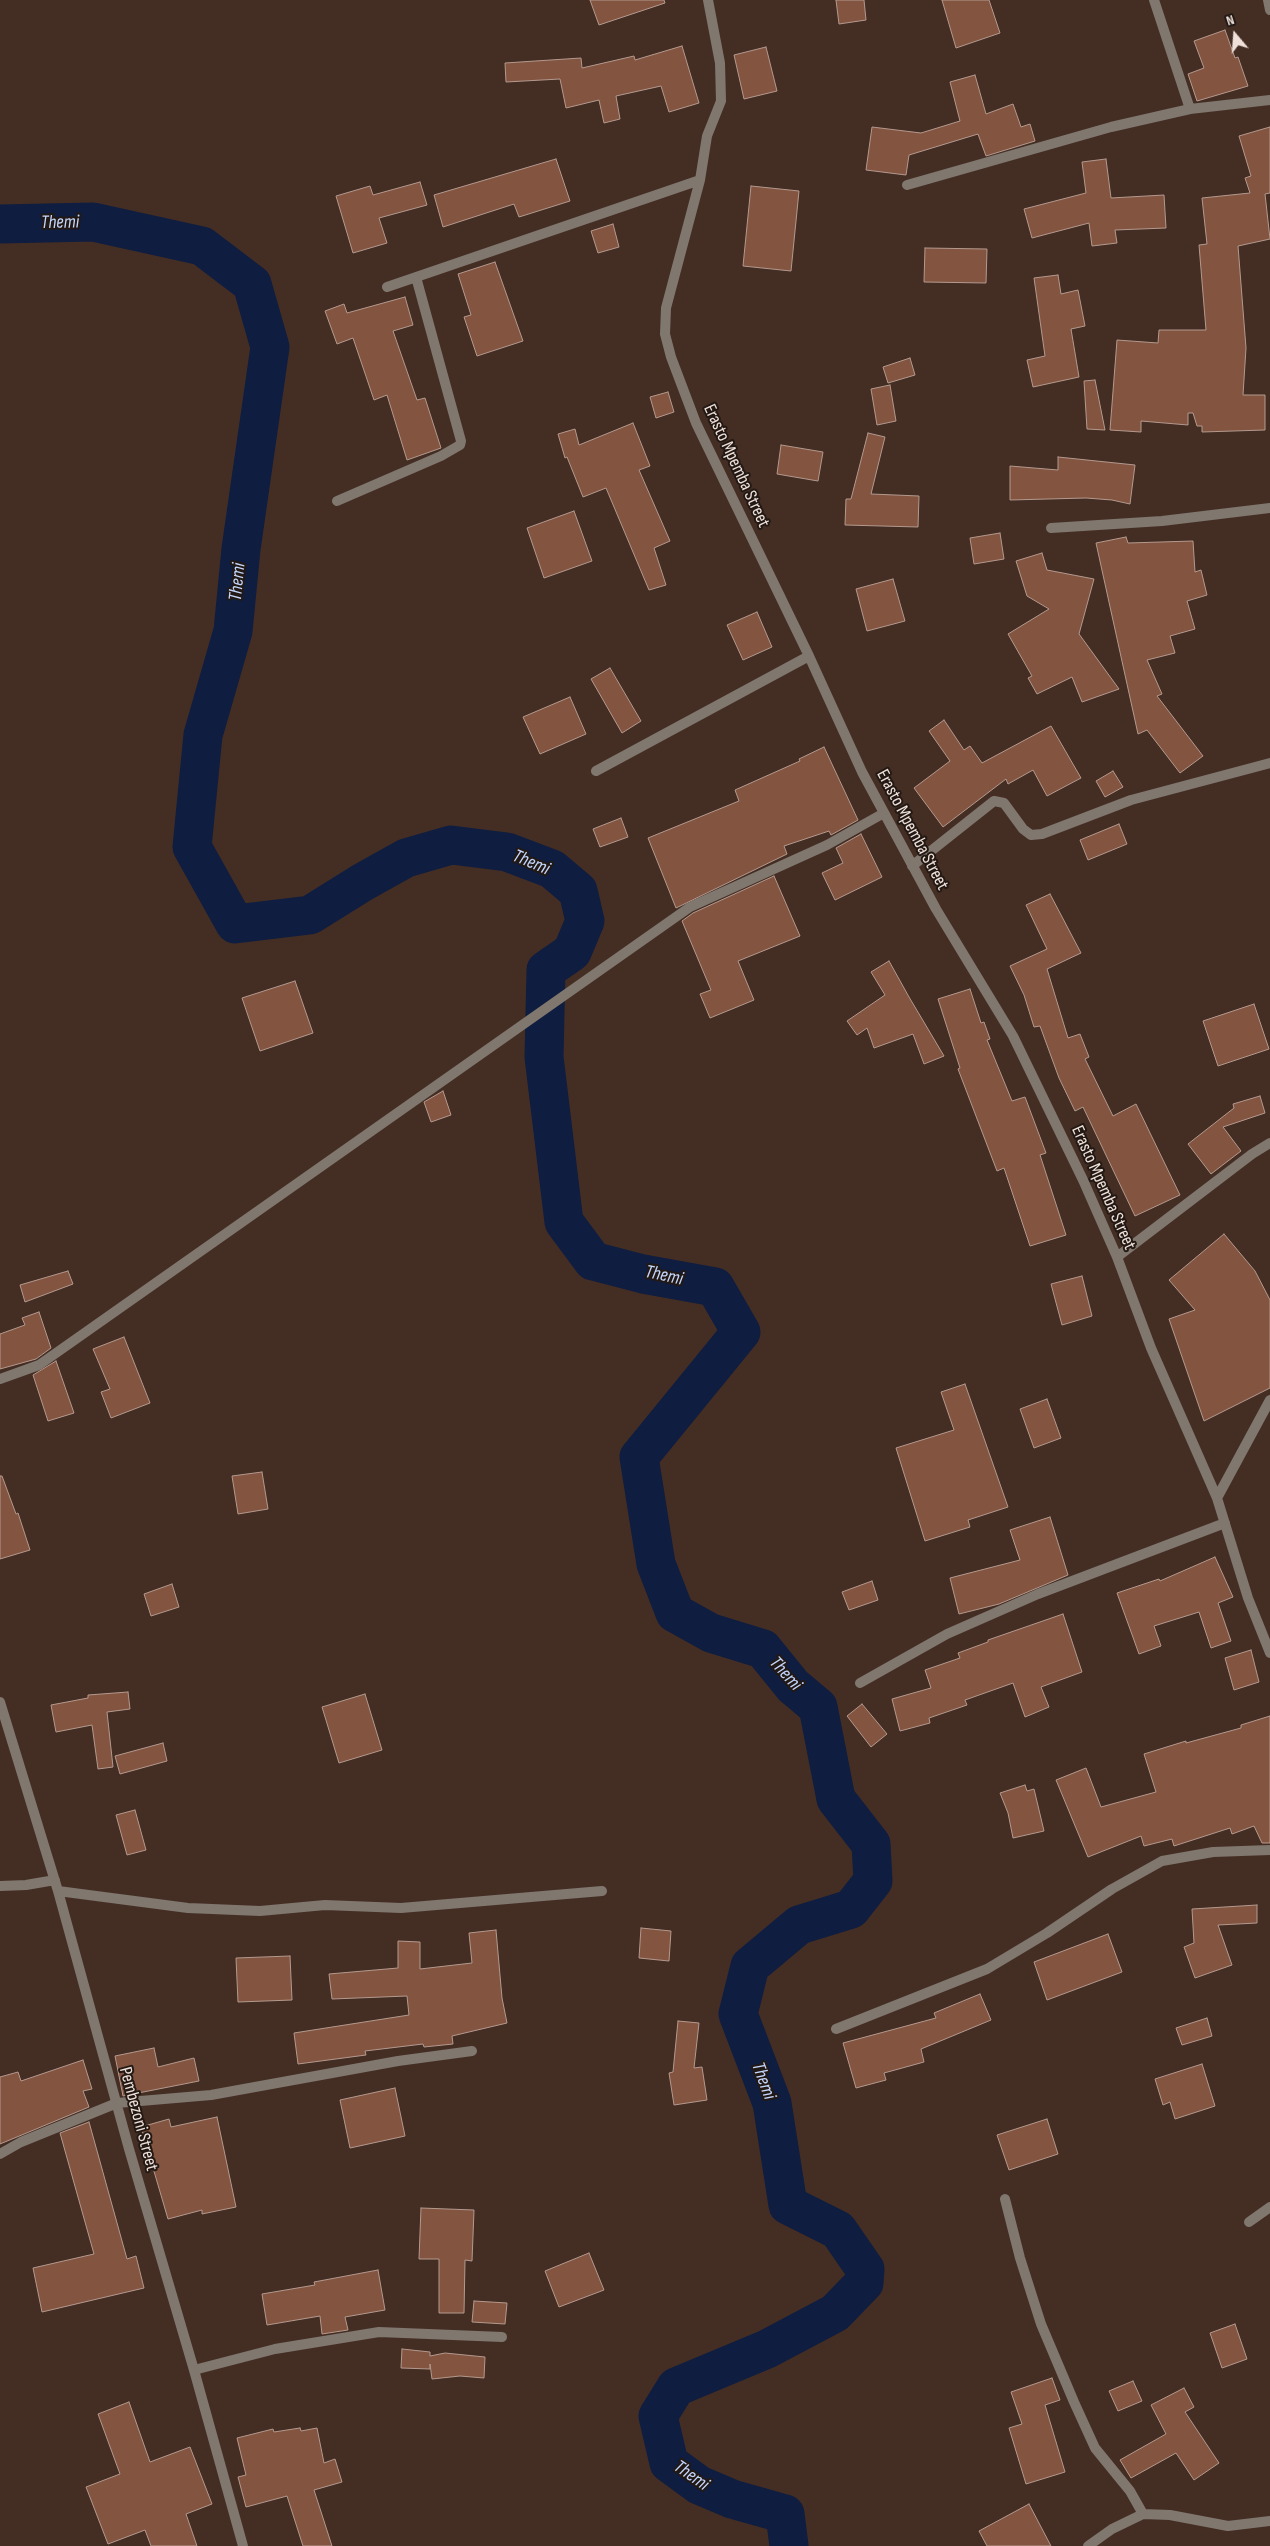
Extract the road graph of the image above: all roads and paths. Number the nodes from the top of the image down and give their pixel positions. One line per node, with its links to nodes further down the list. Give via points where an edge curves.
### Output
1 (708, 0): 7 (street, Erasto Mpemba Street, via 720,63 722,101 707,136)
2 (1154, 0): 6 (street)
3 (1268, 0): 4 (street)
4 (1270, 10)
5 (1270, 100): 6 (street)
6 (1190, 109): 8 (street, via 1057,142)
7 (700, 180): 9 (street); 14 (street, Erasto Mpemba Street, via 666,308 665,334 696,423)
8 (907, 185)
9 (416, 277): 10 (street); 11 (street, via 460,445)
10 (387, 287)
11 (337, 501)
12 (1270, 508): 13 (street, via 1162,521)
13 (1051, 528)
14 (809, 656): 16 (street); 17 (street, Erasto Mpemba Street)
15 (1270, 763): 18 (street, via 1131,800 1042,834 1031,834 1004,803 994,801)
16 (596, 771)
17 (884, 813): 18 (street, Erasto Mpemba Street); 21 (street, via 819,849 690,907 39,1364)
18 (912, 866): 20 (street, Erasto Mpemba Street, via 1012,1036 1084,1180)
19 (1270, 1143): 20 (street)
20 (1117, 1257): 23 (street, Erasto Mpemba Street, via 1151,1348)
21 (0, 1380)
22 (1270, 1400): 23 (street)
23 (1217, 1498): 24 (street, Erasto Mpemba Street)
24 (1225, 1523): 25 (street, Erasto Mpemba Street, via 1248,1598); 26 (street, via 1029,1598 947,1634)
25 (1270, 1653)
26 (860, 1683)
27 (0, 1702): 29 (street, Pembezoni Street)
28 (1270, 1850): 33 (street, via 1213,1852 1162,1861 987,1969)
29 (55, 1880): 30 (street); 31 (street, Pembezoni Street)
30 (0, 1886)
31 (58, 1891): 32 (street, via 188,1908 260,1911 325,1905 401,1908); 35 (street, Pembezoni Street)
32 (602, 1891)
33 (836, 2029)
34 (472, 2051): 35 (street, via 388,2062 211,2094)
35 (117, 2103): 36 (street, via 29,2138); 41 (street, Pembezoni Street)
36 (0, 2154)
37 (1005, 2199): 42 (street, via 1041,2324 1074,2402 1095,2448 1130,2491)
38 (1270, 2207): 39 (street)
39 (1250, 2222)
40 (502, 2337): 41 (street, via 379,2332 276,2349)
41 (194, 2370): 44 (street, Pembezoni Street)
42 (1143, 2514): 43 (street, via 1170,2515 1228,2526); 45 (street, via 1112,2529)
43 (1270, 2522)
44 (243, 2546)
45 (1088, 2546)

